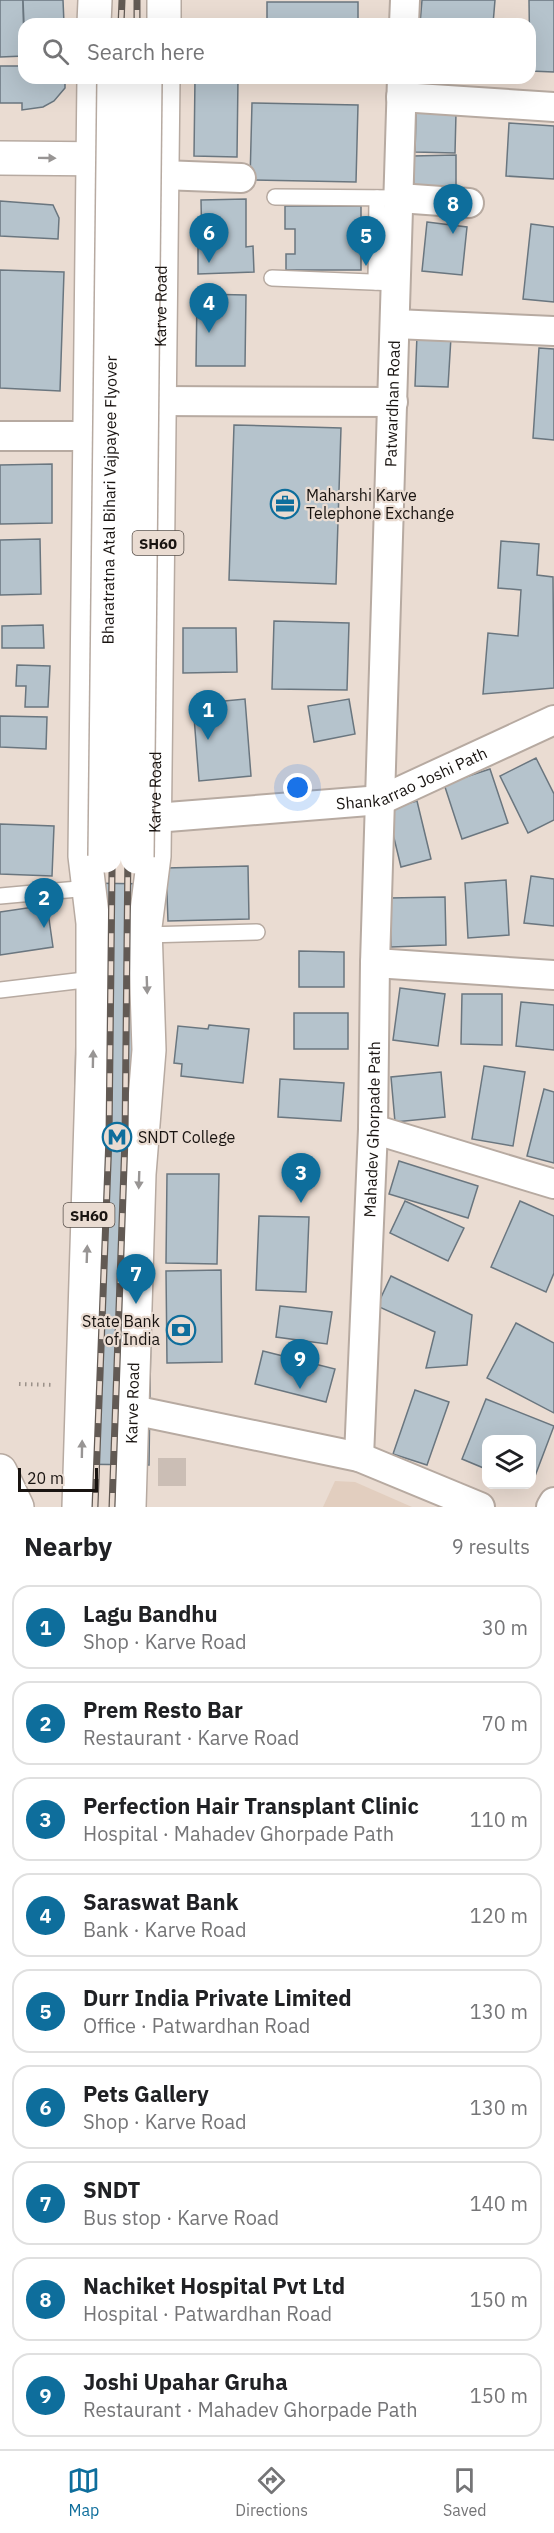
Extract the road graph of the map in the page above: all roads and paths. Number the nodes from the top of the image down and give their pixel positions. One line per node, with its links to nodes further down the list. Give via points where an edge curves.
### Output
1 (95, 0): 6 (main road)
2 (114, 0): 7 (main road)
3 (146, 0): 8 (main road)
4 (164, 0): 9 (main road)
5 (405, 0): 10 (street)
6 (94, 18)
7 (114, 18)
8 (146, 18)
9 (164, 18)
10 (404, 18)
11 (94, 84): 18 (main road, SH60)
12 (114, 84): 35 (main road, Bharatratna Atal Bihari Vajpayee Flyover, bridge)
13 (145, 84): 35 (main road, Bharatratna Atal Bihari Vajpayee Flyover, bridge)
14 (163, 84): 19 (main road, Karve Road / SH60)
15 (402, 88): 16 (street); 22 (street, Patwardhan Road)
16 (554, 107)
17 (0, 158): 18 (main road, one-way to 18)
18 (93, 160): 19 (main road); 31 (main road, SH60)
19 (162, 167): 20 (street); 28 (main road, Karve Road / SH60)
20 (241, 178)
21 (275, 197): 22 (lane)
22 (388, 198): 23 (street); 25 (street, Patwardhan Road)
23 (469, 203)
24 (272, 278): 25 (lane)
25 (386, 283): 26 (street, Patwardhan Road)
26 (395, 324): 27 (street); 29 (street, Patwardhan Road)
27 (554, 331)
28 (159, 401): 29 (street); 34 (main road, Karve Road / SH60)
29 (393, 402): 33 (street, Patwardhan Road)
30 (0, 436): 31 (street)
31 (90, 436): 36 (main road, SH60, via 85,856)
32 (554, 720): 33 (street, Shankarrao Joshi Path)
33 (381, 800): 34 (street, Shankarrao Joshi Path); 41 (street, Mahadev Ghorpade Path)
34 (155, 818): 39 (main road, Karve Road / SH60)
35 (121, 856): 38 (main road, Bharatratna Atal Bihari Vajpayee Flyover); 39 (main road, Bharatratna Atal Bihari Vajpayee Flyover)
36 (89, 888): 37 (lane); 38 (main road, SH60)
37 (0, 896)
38 (93, 923): 43 (main road, SH60)
39 (145, 931): 40 (lane); 47 (main road, Karve Road / SH60, one-way to 47, via 149,1050 139,1174)
40 (257, 932)
41 (375, 963): 42 (street); 45 (street, Mahadev Ghorpade Path)
42 (554, 975)
43 (93, 979): 44 (lane); 52 (main road, SH60, one-way to 43)
44 (0, 990)
45 (373, 1129): 46 (street); 48 (street, Mahadev Ghorpade Path)
46 (554, 1184)
47 (133, 1410): 48 (street); 53 (main road, Karve Road / SH60)
48 (359, 1457): 54 (street)
49 (0, 1471): 51 (main road)
50 (554, 1502): 55 (street)
51 (17, 1507)
52 (79, 1507)
53 (129, 1507)
54 (480, 1507)
55 (551, 1507)

